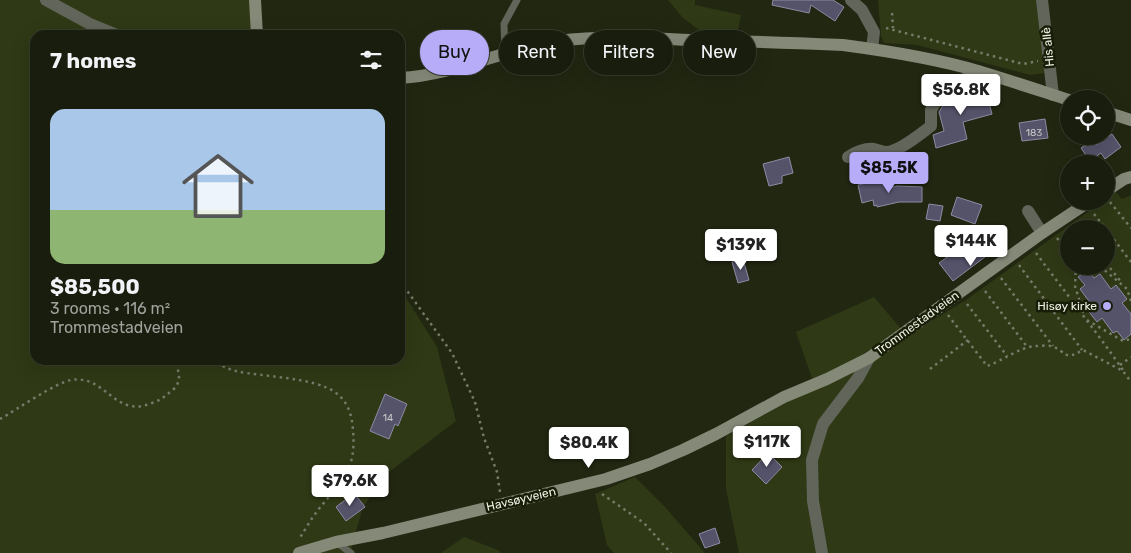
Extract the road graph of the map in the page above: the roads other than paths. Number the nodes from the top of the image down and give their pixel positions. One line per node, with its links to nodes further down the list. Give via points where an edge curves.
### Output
1 (46, 0): 6 (street)
2 (255, 0): 7 (main road)
3 (517, 0): 8 (lane, via 504,24)
4 (851, 0): 10 (street, via 862,10 874,32)
5 (1042, 0): 14 (street, His allè)
6 (105, 30)
7 (257, 30)
8 (504, 30)
9 (574, 40): 10 (main road, via 649,38 843,45)
10 (872, 49): 12 (main road)
11 (499, 54): 13 (main road, via 454,69)
12 (978, 71): 14 (main road); 18 (street, via 941,94 931,110 930,126 918,136 895,150 866,149)
13 (405, 77)
14 (1053, 95): 15 (main road)
15 (1060, 97)
16 (1115, 115): 17 (main road)
17 (1131, 120)
18 (848, 157)
19 (1131, 177): 20 (main road)
20 (1115, 185)
21 (1085, 210): 23 (main road, Trommestadveien)
22 (1028, 211): 23 (street)
23 (1042, 233): 24 (main road, Trommestadveien)
24 (869, 358): 25 (main road, Havsøyveien, via 650,464 587,483); 28 (street, Trommestadveien, via 823,424 812,460 813,502)
25 (336, 542): 26 (main road, Havsøyveien); 27 (lane)
26 (298, 549)
27 (351, 553)
28 (822, 553)

